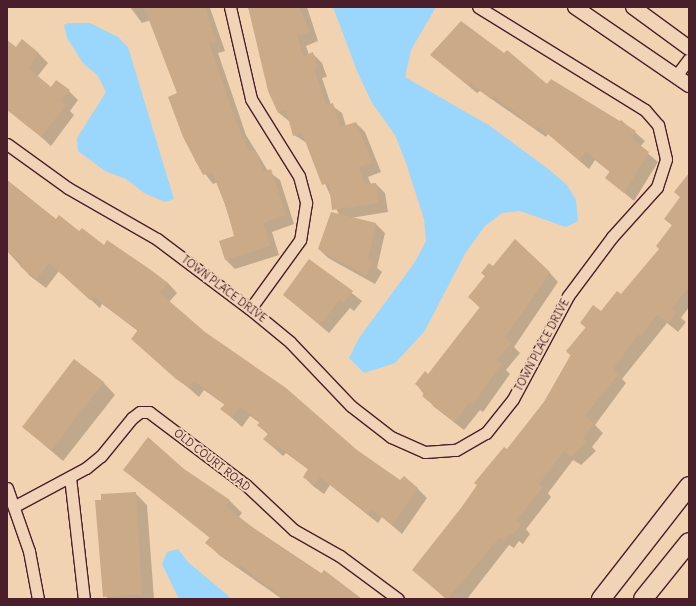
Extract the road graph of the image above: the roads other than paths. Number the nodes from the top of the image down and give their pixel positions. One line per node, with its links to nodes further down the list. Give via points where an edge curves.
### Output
1 (230, 7): 10 (street, via 251,99 299,176 306,203 300,240)
2 (478, 7): 10 (street, TOWN PLACE DRIVE, via 645,110 658,125 666,149 665,169 657,187 612,237 572,290 513,399 486,433 462,448 434,452 412,448 351,406 290,342)
3 (575, 7): 7 (street)
4 (633, 7): 5 (street)
5 (689, 48)
6 (689, 59): 7 (street)
7 (676, 76): 8 (street)
8 (689, 85)
9 (7, 144): 10 (street, TOWN PLACE DRIVE, via 68,188 157,239)
10 (250, 309)
11 (70, 477): 14 (street, OLD COURT ROAD); 17 (street); 18 (street, OLD COURT ROAD, via 101,456 132,418 140,412 149,412 246,485 294,530 340,556)
12 (689, 486): 19 (main road)
13 (7, 488): 14 (street)
14 (15, 506): 16 (street, via 29,551)
15 (689, 542): 20 (main road)
16 (38, 599)
17 (84, 599)
18 (398, 599)
19 (601, 599)
20 (643, 599)

